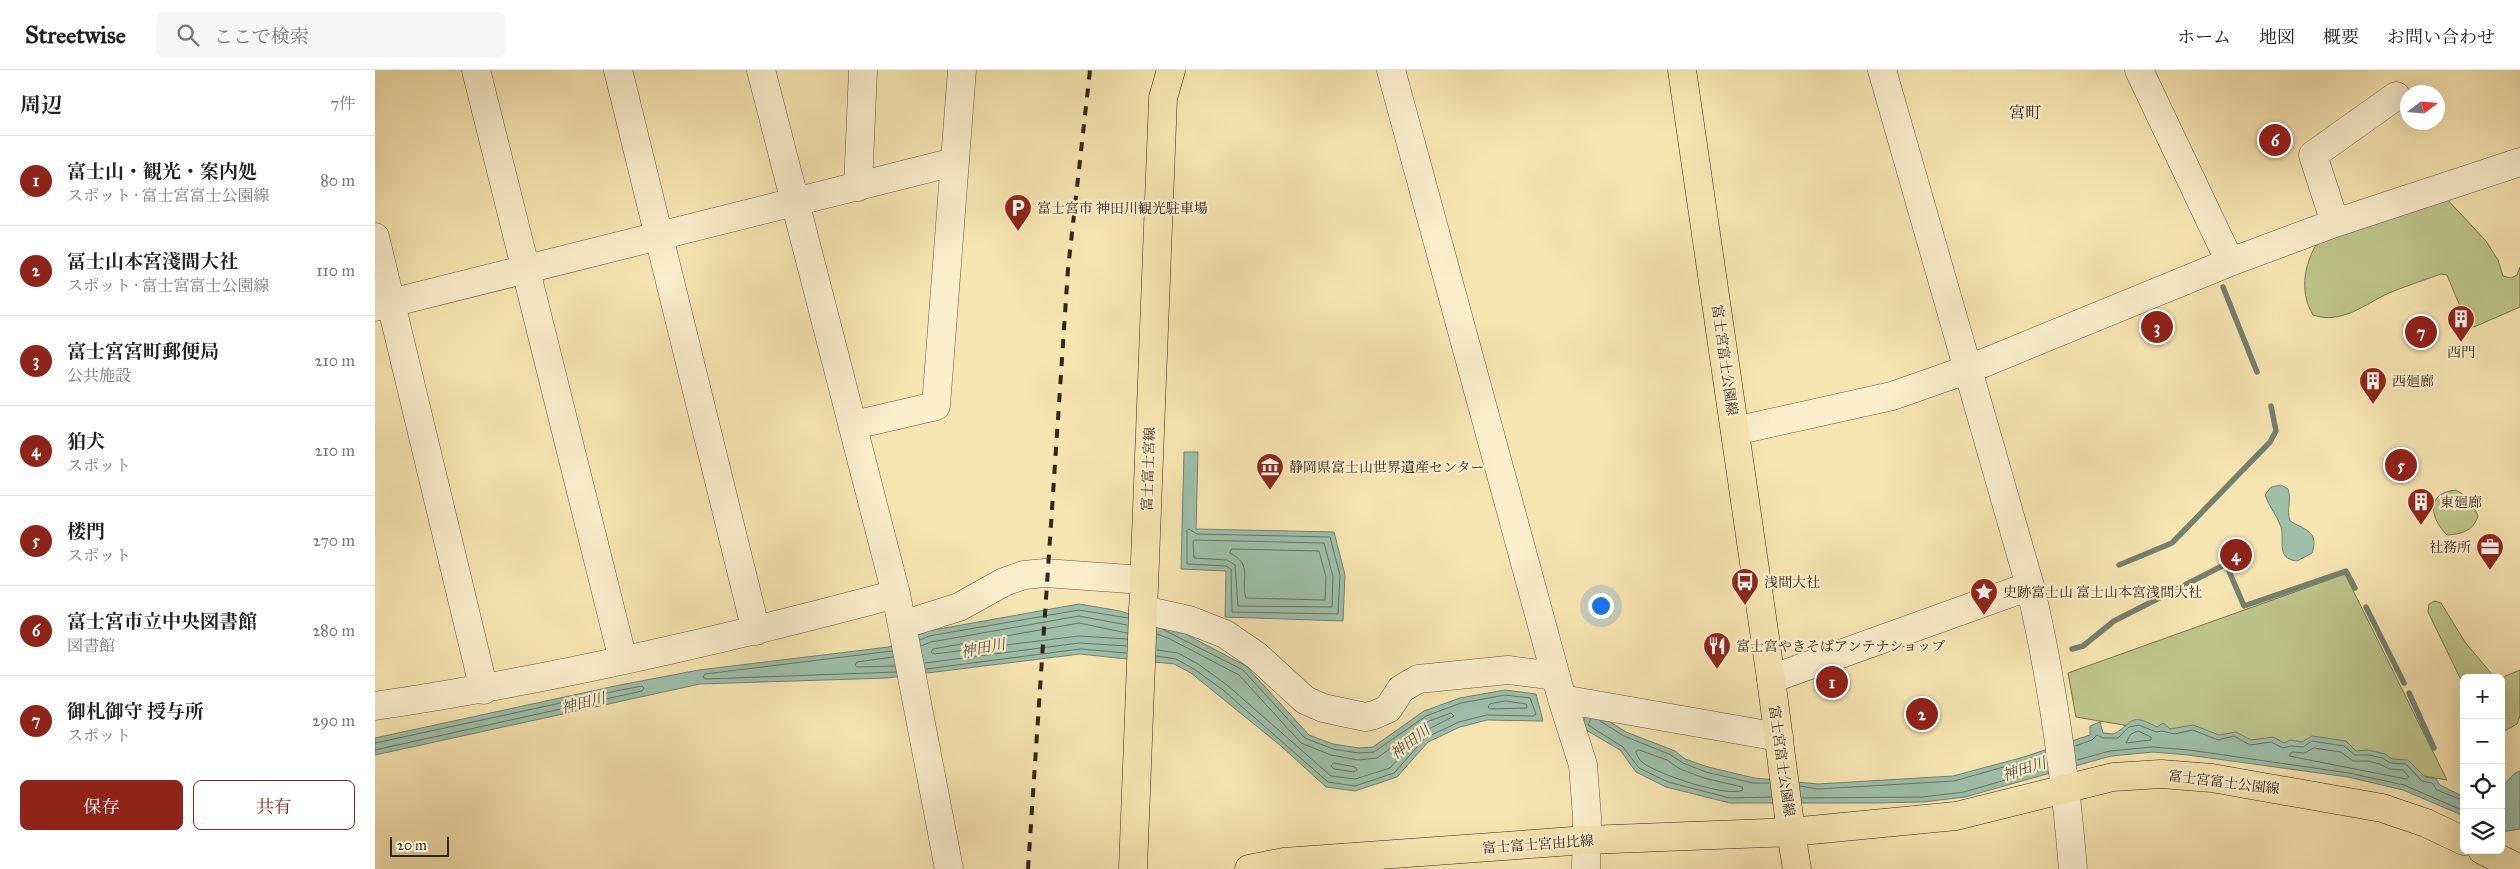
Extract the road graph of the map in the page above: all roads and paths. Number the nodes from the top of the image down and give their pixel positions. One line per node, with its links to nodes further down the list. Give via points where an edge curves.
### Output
1 (476, 70): 20 (street)
2 (618, 70): 17 (street)
3 (761, 70): 15 (street)
4 (863, 70): 14 (street)
5 (962, 70): 12 (street)
6 (1171, 70): 25 (main road, 富士富士宮線, via 1163,98)
7 (1391, 70): 33 (street)
8 (1682, 70): 24 (main road, 富士宮富士公園線)
9 (1882, 70): 22 (street)
10 (2139, 70): 19 (street)
11 (2396, 96): 16 (street, via 2313,155)
12 (954, 162): 14 (street); 23 (street, via 936,406)
13 (2520, 162): 16 (street)
14 (858, 186): 15 (street)
15 (794, 203): 17 (street); 23 (street)
16 (2335, 223): 19 (street)
17 (658, 236): 20 (street); 29 (street)
18 (375, 237): 21 (street)
19 (2230, 262): 22 (street)
20 (526, 269): 21 (street); 31 (street)
21 (384, 305): 34 (street)
22 (1969, 368): 24 (street, via 1892,396); 26 (street)
23 (854, 425): 27 (street)
24 (1735, 431): 32 (main road, 富士宮富士公園線)
25 (1143, 580): 28 (main road, 富士富士宮線); 30 (street, via 1024,575)
26 (2030, 586): 32 (street); 37 (street)
27 (896, 594): 29 (street); 30 (street)
28 (1143, 613): 33 (street, via 1180,617 1225,634 1257,656 1305,700 1323,708 1365,716 1387,709 1401,688 1414,680 1507,670); 45 (main road, 富士富士宮線)
29 (757, 631): 31 (street)
30 (904, 632): 44 (street)
31 (623, 660): 34 (street)
32 (1771, 679): 36 (main road, 富士宮富士公園線)
33 (1559, 687): 36 (street); 39 (street, via 1583,765)
34 (484, 690): 35 (street)
35 (375, 706)
36 (1779, 737): 38 (main road, 富士宮富士公園線)
37 (2065, 781): 38 (main road, 富士宮富士公園線, via 1956,816); 40 (main road, 富士宮富士公園線, via 2161,774 2212,778 2382,808 2426,823); 49 (street)
38 (1790, 819): 39 (main road, 富士富士宮由比線); 48 (main road)
39 (1587, 840): 42 (main road, 富士富士宮由比線); 47 (street)
40 (2460, 840)
41 (2490, 854): 43 (main road)
42 (1284, 866): 46 (main road, 富士富士宮由比線)
43 (2519, 867)
44 (949, 869)
45 (1133, 869)
46 (1249, 869)
47 (1586, 869)
48 (1797, 869)
49 (2073, 869)

